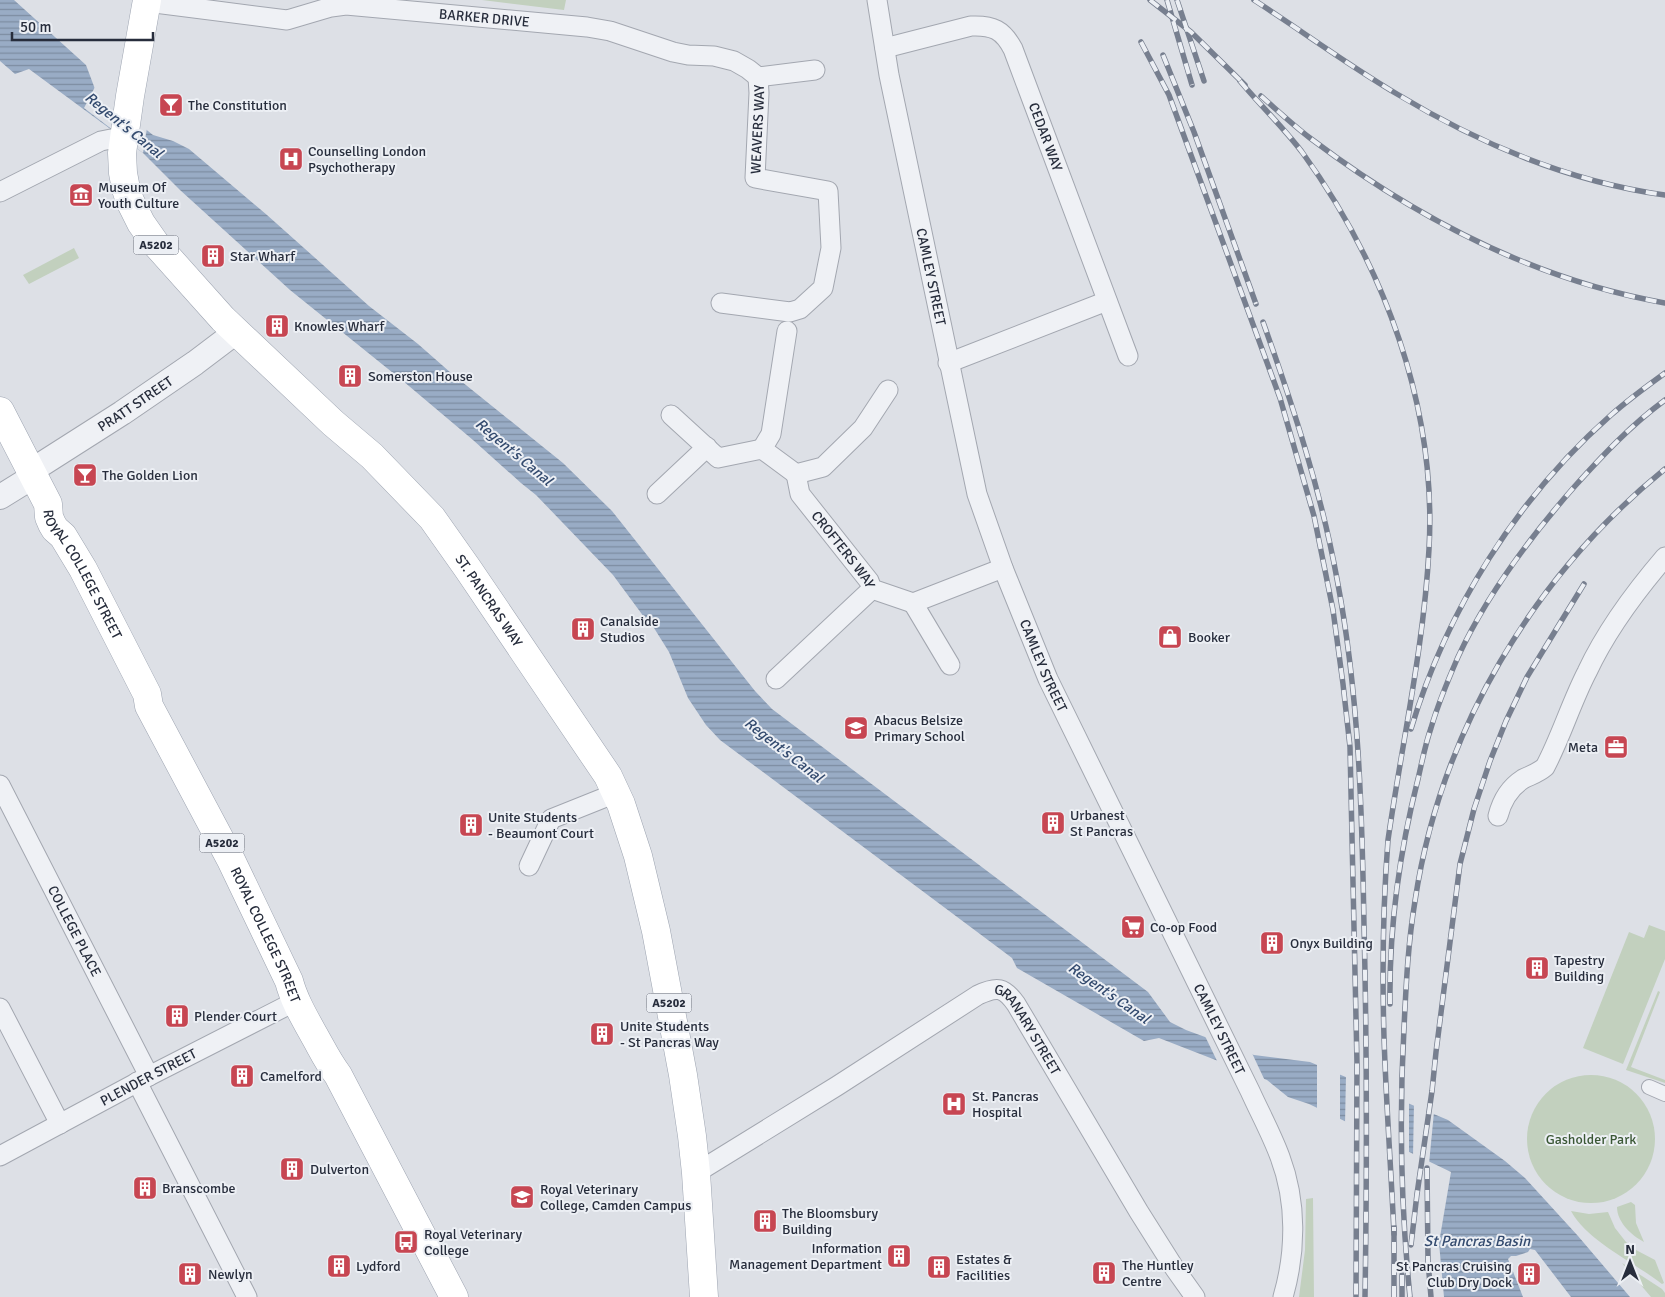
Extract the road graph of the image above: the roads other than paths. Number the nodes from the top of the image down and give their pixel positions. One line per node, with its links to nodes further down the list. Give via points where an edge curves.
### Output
1 (877, 0): 3 (street, CAMLEY STREET)
2 (147, 1): 5 (street, BARKER DRIVE, via 287,20 331,6 346,5 587,28 610,31 673,52 734,61); 6 (main road, ST. PANCRAS WAY / A5202)
3 (885, 48): 8 (street, CEDAR WAY, via 972,26 1001,32 1013,49); 13 (street, CAMLEY STREET)
4 (815, 70): 5 (street)
5 (758, 77): 10 (street, WEAVERS WAY, via 755,178 828,191 831,248 823,288)
6 (123, 140): 7 (street, via 101,141); 11 (main road, ST. PANCRAS WAY / A5202, via 123,172 138,218 154,243)
7 (0, 192)
8 (1107, 301): 12 (street, CEDAR WAY); 13 (street)
9 (721, 304): 10 (street)
10 (789, 322): 18 (street, via 771,434)
11 (236, 332): 19 (street, PRATT STREET); 30 (main road, ST. PANCRAS WAY / A5202, via 333,424 372,456 436,524 608,776)
12 (1128, 356)
13 (948, 363): 24 (street, CAMLEY STREET, via 976,494)
14 (888, 390): 20 (street, via 863,428 823,467)
15 (0, 411): 19 (main road, ROYAL COLLEGE STREET / A5202)
16 (671, 415): 17 (street)
17 (707, 447): 18 (street, via 718,458); 21 (street)
18 (762, 448): 20 (street)
19 (33, 473): 22 (street, PRATT STREET); 33 (main road, ROYAL COLLEGE STREET / A5202, via 48,504 52,524 83,569 147,694 149,706 231,860)
20 (796, 474): 25 (street, CROFTERS WAY, via 800,494 869,581)
21 (657, 494)
22 (0, 497)
23 (1665, 557): 31 (street, via 1605,637 1545,767 1509,791)
24 (1002, 568): 26 (street); 45 (street, CAMLEY STREET, via 1048,679 1280,1158 1292,1217 1292,1248)
25 (872, 590): 26 (street, CROFTERS WAY); 28 (street)
26 (913, 603): 27 (street)
27 (950, 665)
28 (776, 679)
29 (0, 784): 35 (street, COLLEGE PLACE)
30 (616, 793): 32 (street, via 551,819); 40 (main road, ST. PANCRAS WAY / A5202, via 638,856 656,931 684,1084)
31 (1498, 816)
32 (529, 866)
33 (296, 1001): 35 (street, PLENDER STREET); 42 (main road, ROYAL COLLEGE STREET / A5202)
34 (0, 1008): 38 (street)
35 (143, 1079): 38 (street, PLENDER STREET); 41 (street, COLLEGE PLACE)
36 (1649, 1087): 37 (street)
37 (1665, 1094)
38 (60, 1124): 39 (street, PLENDER STREET)
39 (0, 1156)
40 (696, 1173): 43 (main road, ST. PANCRAS WAY / A5202); 44 (street, GRANARY STREET, via 978,995 1000,989 1009,994 1016,1004 1140,1212)
41 (247, 1297)
42 (454, 1297)
43 (704, 1297)
44 (1195, 1297)
45 (1283, 1297)

